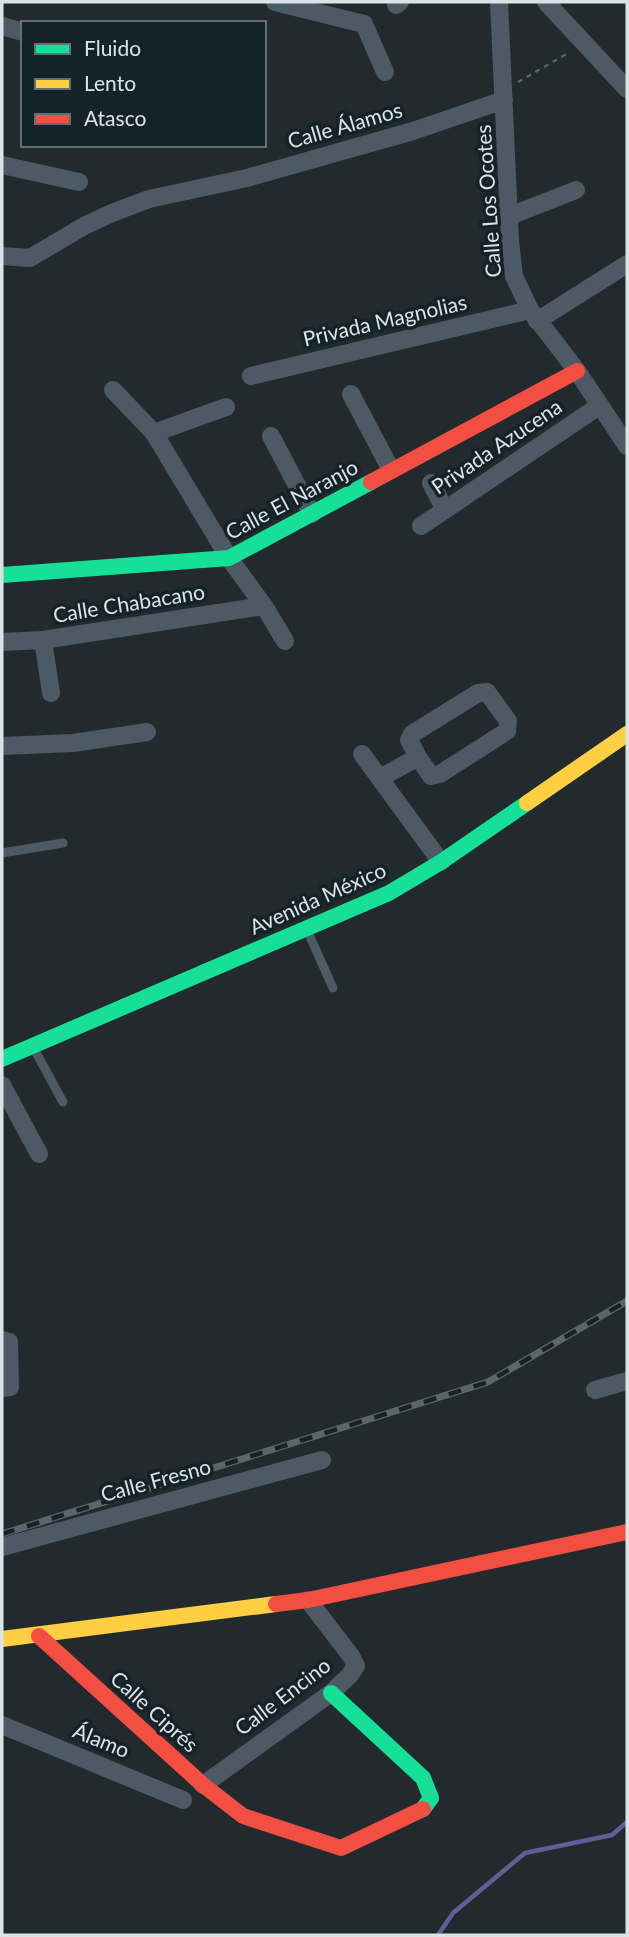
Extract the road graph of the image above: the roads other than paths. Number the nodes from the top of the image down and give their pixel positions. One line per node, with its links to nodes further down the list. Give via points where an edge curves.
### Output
1 (275, 2): 6 (street, via 364,24)
2 (499, 2): 8 (street, Calle Los Ocotes)
3 (546, 2): 7 (street)
4 (2, 26): 5 (street)
5 (21, 31)
6 (385, 72)
7 (627, 89)
8 (504, 94): 12 (street, Calle Los Ocotes); 13 (street, Calle Álamos, via 413,131 247,178 149,199 84,226 30,258)
9 (2, 165): 10 (street)
10 (79, 182)
11 (576, 190): 12 (street)
12 (510, 216): 15 (street, Calle Los Ocotes, via 514,276)
13 (2, 256)
14 (627, 264): 15 (street, Privada Magnolias)
15 (533, 316): 16 (street, Calle Los Ocotes); 17 (street, Privada Magnolias)
16 (577, 371): 20 (street, Calle Los Ocotes); 25 (street, Calle El Naranjo)
17 (251, 376)
18 (113, 390): 22 (street)
19 (351, 394): 25 (street)
20 (599, 406): 24 (street, Calle Los Ocotes); 27 (street, Privada Azucena)
21 (226, 407): 22 (street)
22 (154, 433): 30 (street)
23 (271, 436): 28 (street)
24 (627, 446)
25 (391, 470): 28 (street, Calle El Naranjo)
26 (431, 483): 27 (street)
27 (444, 510): 29 (street, Privada Azucena)
28 (312, 514): 30 (street, Calle El Naranjo)
29 (421, 526)
30 (229, 558): 31 (street, Calle El Naranjo); 32 (street)
31 (2, 575)
32 (264, 606): 33 (street, Calle Chabacano); 34 (street)
33 (43, 640): 35 (street, Calle Chabacano); 36 (street)
34 (285, 641)
35 (2, 642)
36 (51, 693)
37 (147, 732): 39 (street, via 73,743)
38 (627, 734): 45 (street, Avenida México)
39 (2, 746)
40 (362, 754): 42 (street)
41 (418, 757): 41 (street, via 431,776 440,775 507,731 508,721 487,692 478,693 412,734 409,740); 42 (street)
42 (380, 778): 45 (street)
43 (63, 843): 44 (lane)
44 (2, 853)
45 (441, 862): 46 (street, Avenida México, via 389,893)
46 (307, 928): 47 (lane); 48 (street, Avenida México)
47 (333, 988)
48 (33, 1046): 49 (street, Avenida México); 51 (lane)
49 (2, 1059)
50 (2, 1085): 52 (street)
51 (63, 1102)
52 (39, 1154)
53 (2, 1340): 55 (street, via 9,1342 10,1376 10,1387)
54 (627, 1381): 56 (street)
55 (2, 1388)
56 (595, 1390)
57 (322, 1460): 59 (street, Calle Fresno)
58 (627, 1532): 60 (street)
59 (2, 1547)
60 (308, 1600): 61 (street); 63 (street, Calle Encino, via 356,1666)
61 (39, 1636): 62 (street); 65 (street, Calle Ciprés)
62 (2, 1639)
63 (331, 1693): 65 (street, Calle Encino); 65 (street, Calle Ciprés, via 423,1778 431,1798 424,1808 341,1849 243,1816)
64 (2, 1725): 66 (street, Álamo)
65 (203, 1786)
66 (183, 1800)

